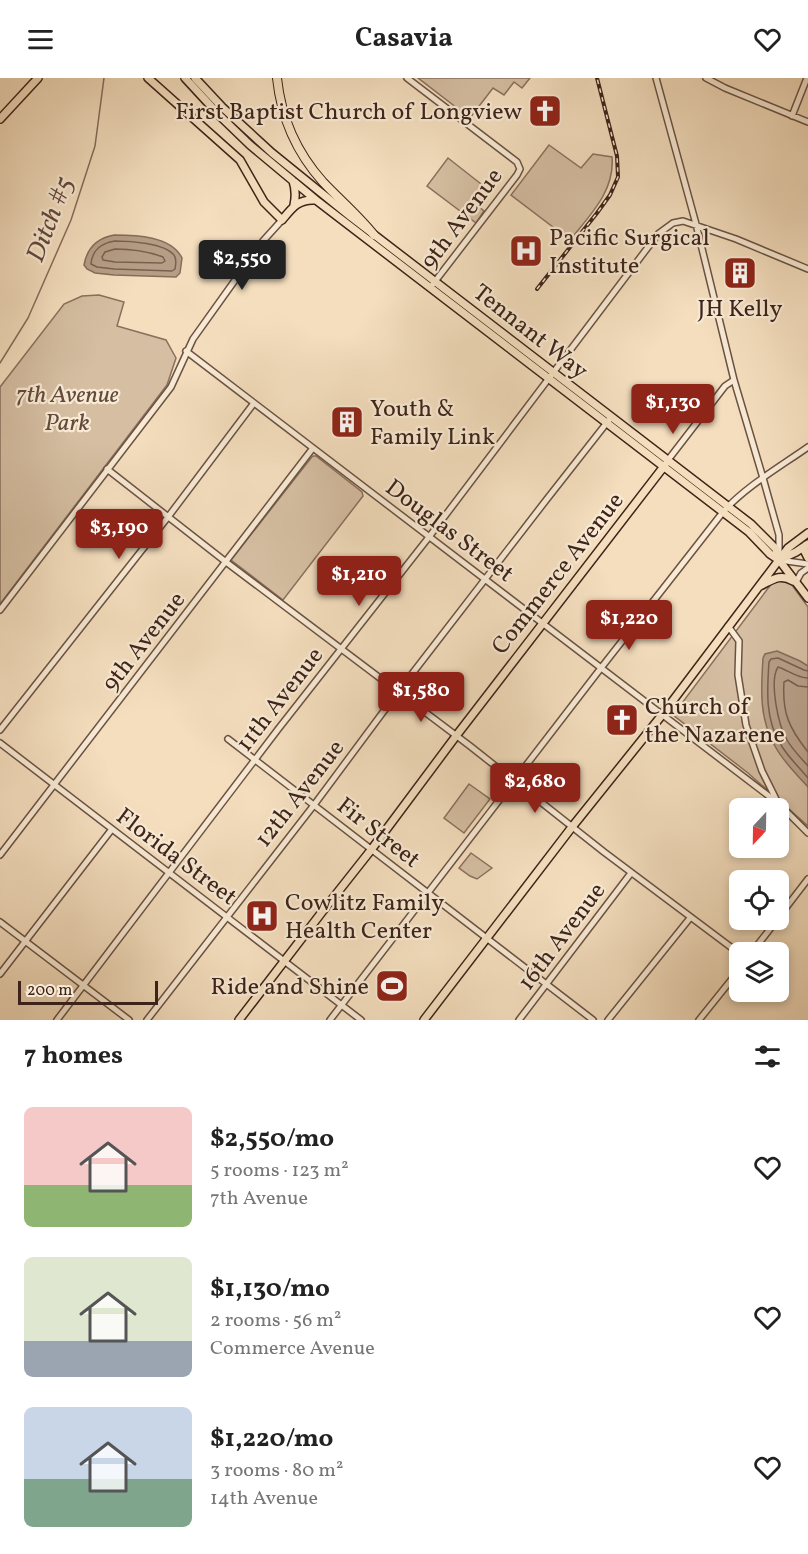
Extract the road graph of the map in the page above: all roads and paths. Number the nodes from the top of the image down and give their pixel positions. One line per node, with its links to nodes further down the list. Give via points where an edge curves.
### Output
1 (38, 78): 11 (main road)
2 (148, 78): 16 (main road, via 240,160 264,202)
3 (185, 78): 13 (main road, Tennant Way, via 250,145)
4 (195, 78): 18 (main road, Tennant Way, via 272,153)
5 (277, 78): 18 (highway, via 280,103 300,152)
6 (407, 78): 20 (street, 9th Avenue, via 517,162 520,169)
7 (657, 78): 17 (street)
8 (706, 78): 10 (street)
9 (807, 78): 10 (street)
10 (792, 116): 12 (street)
11 (0, 119)
12 (808, 122)
13 (292, 181): 14 (main road, Tennant Way); 15 (main road)
14 (316, 200): 15 (main road); 20 (main road, Tennant Way)
15 (294, 205): 16 (main road)
16 (282, 220): 21 (street)
17 (696, 224): 19 (street); 22 (street, 11th Avenue, via 678,221 658,234); 23 (street)
18 (374, 235): 20 (main road, Tennant Way)
19 (808, 269)
20 (433, 285): 22 (main road, Tennant Way)
21 (186, 351): 24 (street, Douglas Street); 29 (street, via 171,387)
22 (551, 375): 25 (main road, Tennant Way); 34 (street, 11th Avenue)
23 (734, 380): 28 (street, Commerce Avenue, via 725,386); 30 (street)
24 (254, 403): 27 (street, Douglas Street); 32 (street)
25 (609, 420): 28 (main road, Tennant Way); 40 (street, 12th Avenue)
26 (808, 447): 30 (street)
27 (313, 448): 34 (street, Douglas Street); 38 (street, 9th Avenue)
28 (666, 463): 31 (main road, Tennant Way); 45 (main road, Commerce Avenue)
29 (107, 469): 32 (street); 44 (street)
30 (764, 478): 31 (street); 37 (street, via 779,536)
31 (726, 509): 37 (main road, Tennant Way, via 762,534 776,549); 48 (street)
32 (168, 517): 38 (street); 51 (street)
33 (808, 533): 37 (main road)
34 (429, 537): 40 (street, Douglas Street); 47 (street, 11th Avenue)
35 (807, 544): 36 (main road, via 804,550); 37 (main road)
36 (808, 558)
37 (779, 560): 39 (street); 41 (main road, Tennant Way); 42 (main road)
38 (226, 562): 47 (street); 57 (street, 9th Avenue)
39 (808, 566): 41 (street)
40 (486, 580): 45 (street, Douglas Street); 49 (street, 12th Avenue)
41 (796, 582): 42 (main road, via 778,577); 43 (main road, Tennant Way)
42 (758, 588): 46 (main road)
43 (808, 598)
44 (0, 610)
45 (543, 623): 48 (street, Douglas Street); 52 (main road, Commerce Avenue)
46 (728, 626): 50 (main road); 59 (street, via 739,641 738,675 746,725)
47 (341, 649): 49 (street); 55 (street, 11th Avenue)
48 (601, 668): 50 (street, Douglas Street); 56 (street)
49 (398, 692): 52 (street); 60 (street, 12th Avenue)
50 (662, 715): 58 (street, Douglas Street); 62 (main road)
51 (0, 730)
52 (456, 736): 56 (street); 65 (main road, Commerce Avenue)
53 (228, 739): 55 (street, Fir Street)
54 (0, 743): 57 (street, Florida Street)
55 (255, 760): 60 (street, Fir Street); 67 (street, 11th Avenue)
56 (513, 782): 62 (street); 70 (street)
57 (54, 784): 63 (street, Florida Street); 66 (street, 9th Avenue)
58 (771, 798)
59 (776, 798)
60 (314, 805): 65 (street, Fir Street); 72 (street, 12th Avenue)
61 (789, 814): 64 (street)
62 (572, 827): 68 (street); 76 (main road)
63 (112, 829): 67 (street, Florida Street); 77 (street)
64 (808, 833)
65 (371, 850): 70 (street, Fir Street); 80 (main road, Commerce Avenue)
66 (0, 855)
67 (169, 873): 72 (street, Florida Street); 84 (street, 11th Avenue)
68 (631, 873): 73 (street); 83 (street, 16th Avenue)
69 (808, 879): 71 (street)
70 (428, 894): 76 (street, Fir Street); 85 (street)
71 (789, 904)
72 (227, 917): 80 (street, Florida Street); 88 (street, 12th Avenue)
73 (690, 918): 79 (street); 95 (street)
74 (0, 922): 77 (street)
75 (769, 930): 78 (street)
76 (488, 938): 83 (street, Fir Street); 92 (main road)
77 (25, 941): 81 (street); 84 (street)
78 (760, 942)
79 (729, 946)
80 (285, 961): 85 (street, Florida Street); 89 (main road, Commerce Avenue)
81 (0, 974)
82 (729, 983): 96 (street)
83 (547, 984): 93 (street, 16th Avenue); 94 (street, Fir Street)
84 (84, 985): 86 (street, 11th Avenue); 87 (street)
85 (342, 1005): 90 (street); 91 (street, Florida Street)
86 (57, 1020)
87 (129, 1020)
88 (147, 1020)
89 (239, 1020)
90 (330, 1020)
91 (361, 1020)
92 (424, 1020)
93 (519, 1020)
94 (593, 1020)
95 (608, 1020)
96 (699, 1020)

